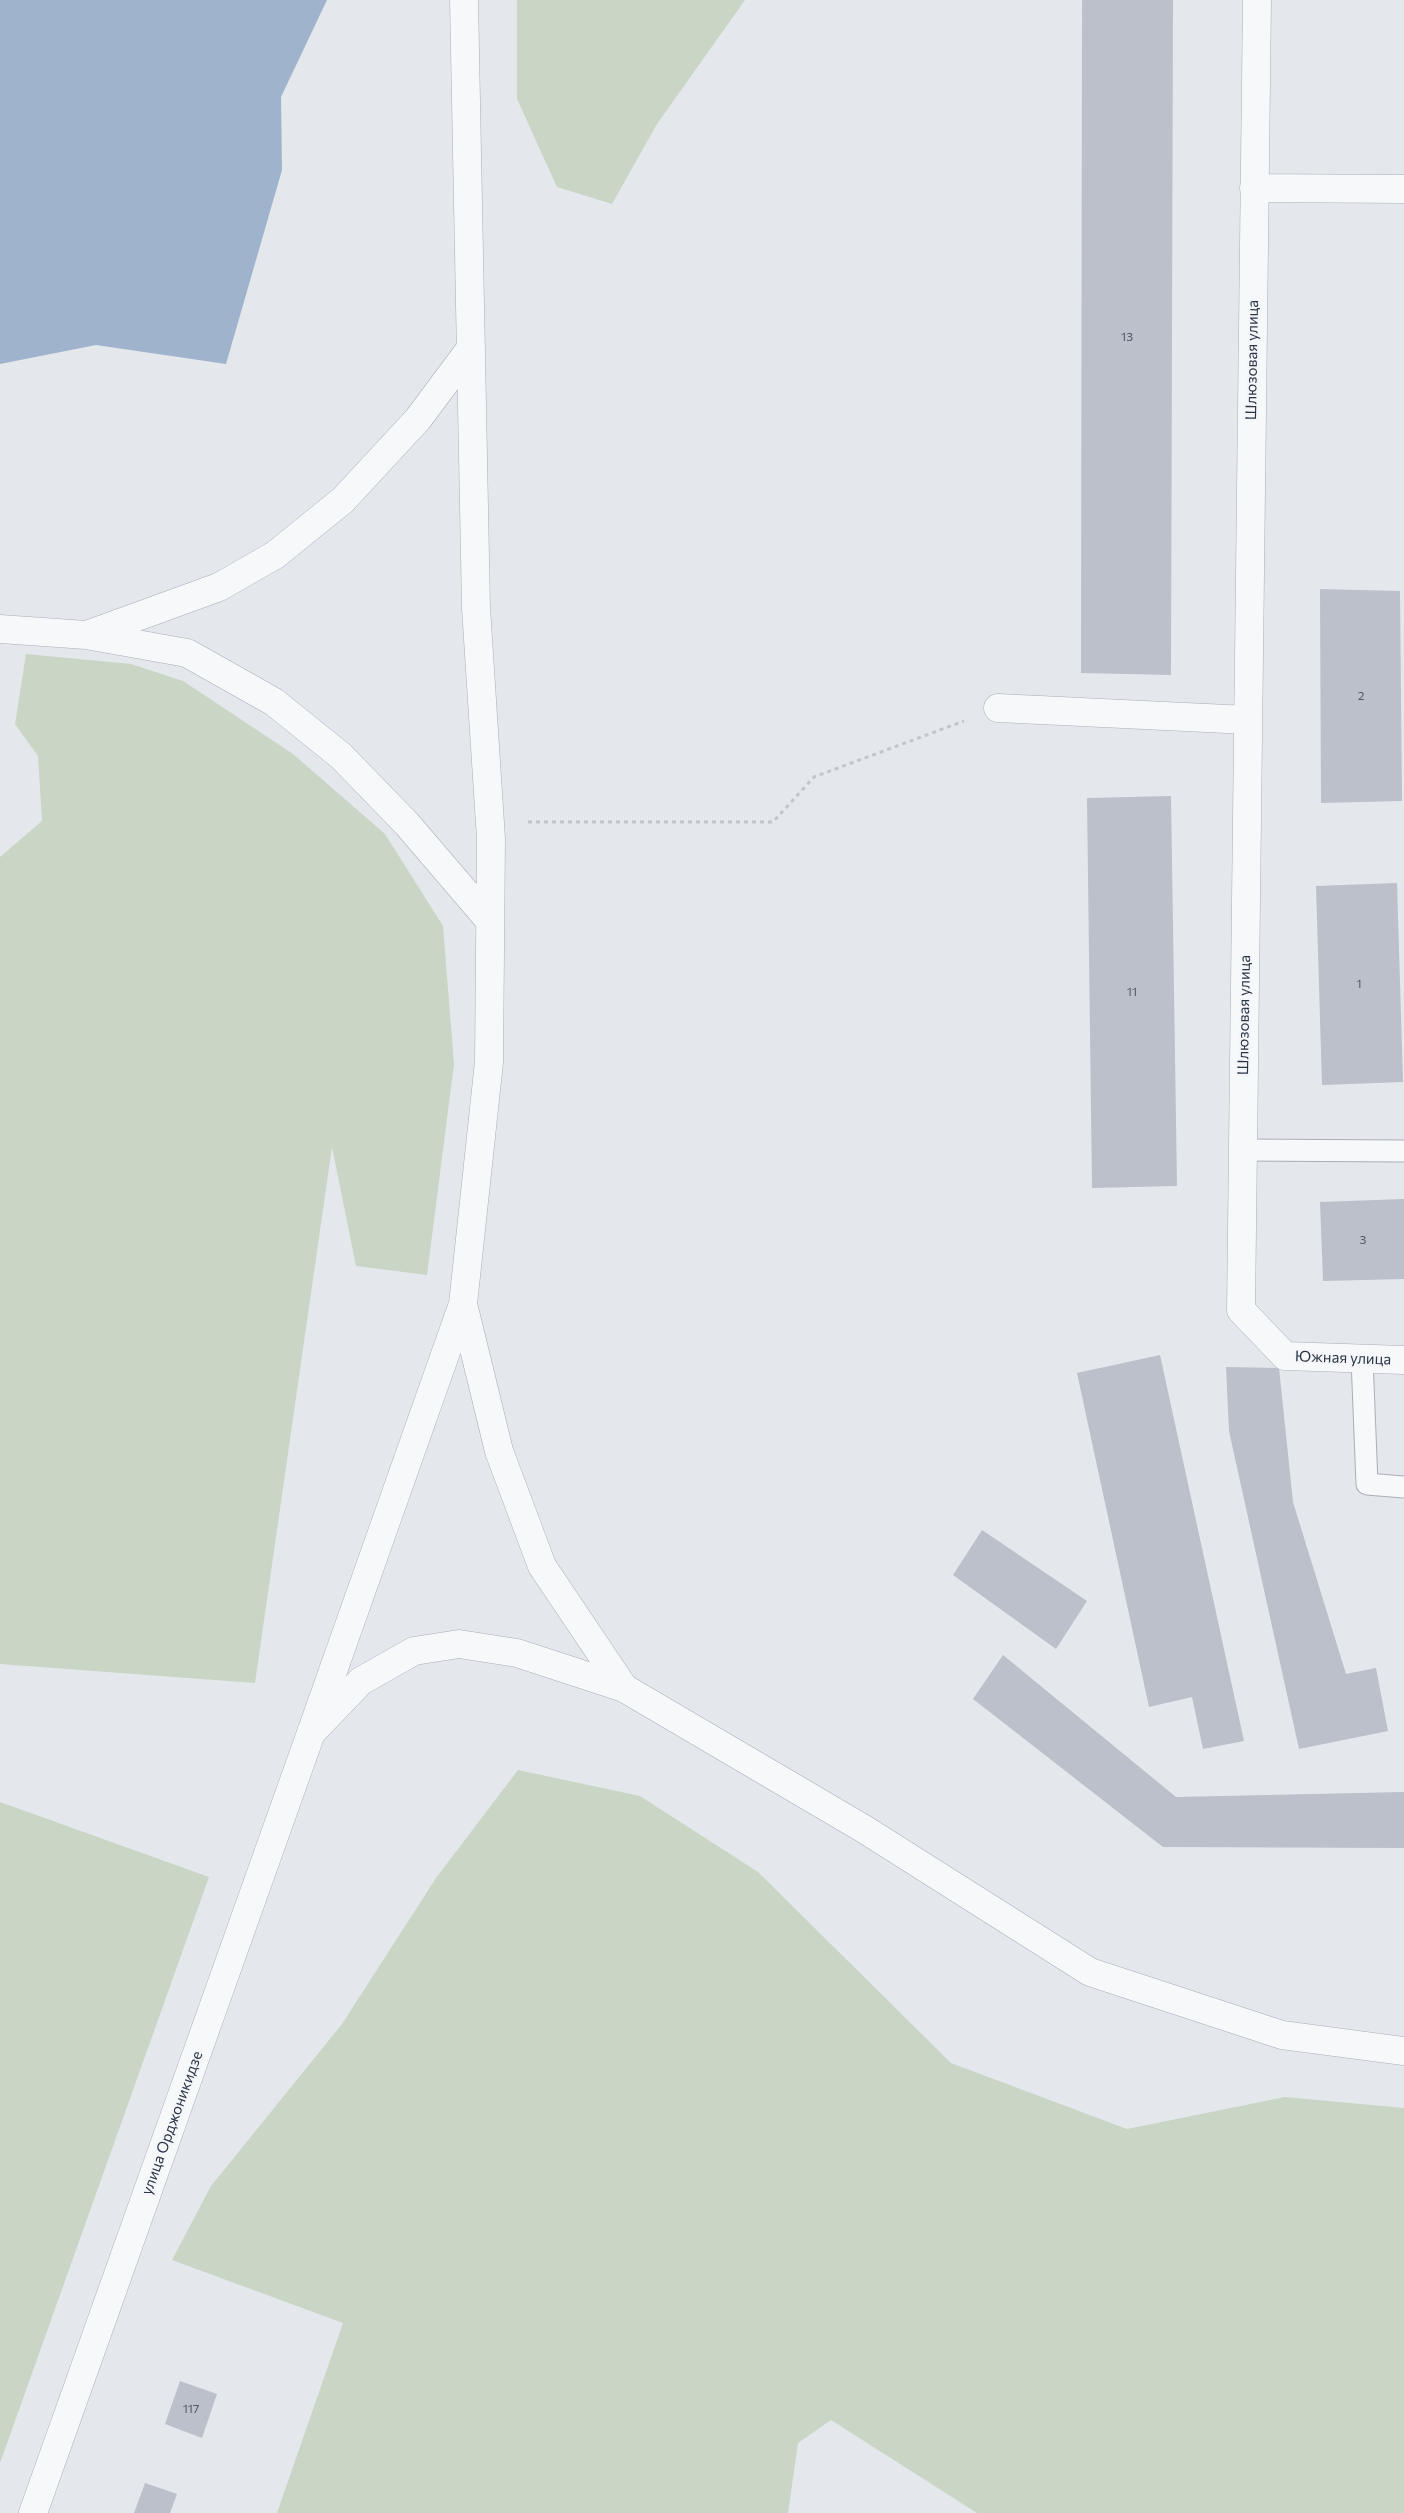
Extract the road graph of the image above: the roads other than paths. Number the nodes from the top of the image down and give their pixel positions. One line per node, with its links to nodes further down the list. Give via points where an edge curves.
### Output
1 (464, 0): 5 (street)
2 (1257, 0): 3 (street, Шлюзовая улица)
3 (1254, 188): 4 (street); 9 (street, Шлюзовая улица)
4 (1404, 189)
5 (471, 348): 7 (street, via 418,418 343,500 276,556 219,587); 10 (street, via 476,608 490,822)
6 (0, 628): 7 (street)
7 (86, 635): 10 (street, via 187,653 274,702 342,756 407,824)
8 (998, 708): 9 (street)
9 (1248, 720): 11 (street, Шлюзовая улица)
10 (490, 922): 13 (street, via 489,1062)
11 (1243, 1150): 12 (lane); 14 (street, Шлюзовая улица)
12 (1404, 1151)
13 (463, 1304): 18 (street, via 499,1451 542,1566); 19 (street, улица Орджоникидзе)
14 (1241, 1310): 15 (street, Южная улица, via 1285,1356)
15 (1362, 1358): 16 (street, Южная улица); 17 (lane, via 1367,1484)
16 (1404, 1360)
17 (1404, 1487)
18 (624, 1688): 19 (street, via 517,1653 459,1644 414,1651 361,1681); 20 (street, via 864,1829 1090,1972 1282,2035)
19 (311, 1733): 21 (street, улица Орджоникидзе)
20 (1404, 2051)
21 (32, 2513)

